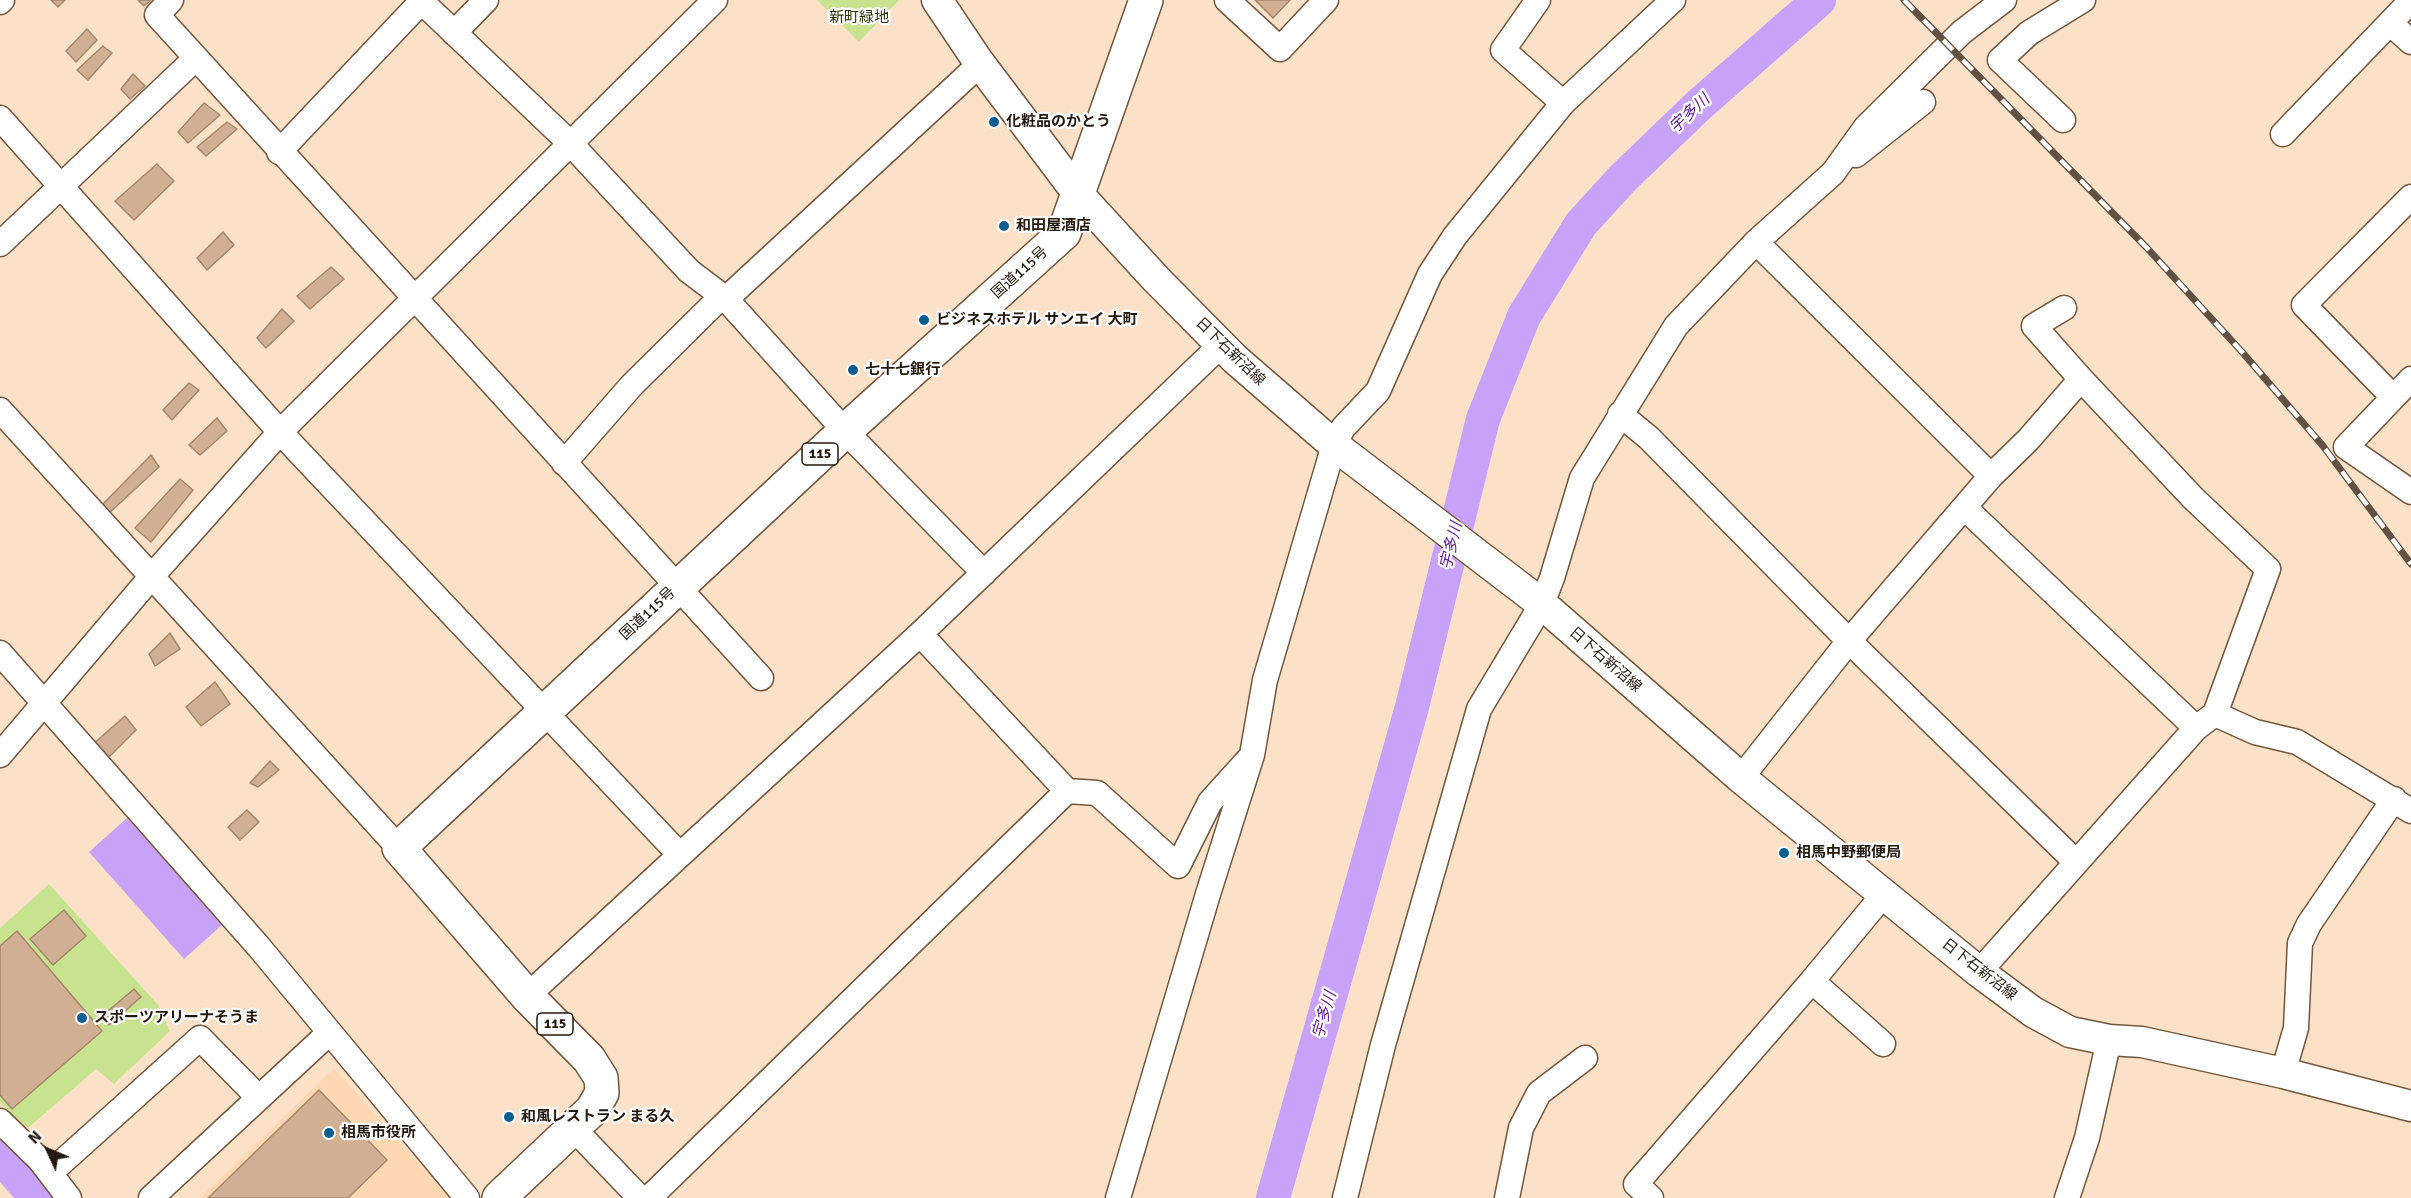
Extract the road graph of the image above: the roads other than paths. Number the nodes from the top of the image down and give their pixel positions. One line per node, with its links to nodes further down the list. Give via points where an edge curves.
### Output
1 (171, 0): 17 (street, via 157,15)
2 (422, 0): 15 (street); 25 (street)
3 (486, 0): 15 (street)
4 (937, 0): 18 (main road, 日下石新沼線)
5 (1146, 0): 28 (highway, 国道115号 / 115)
6 (1227, 0): 7 (street, via 1280,49)
7 (1326, 0)
8 (1538, 0): 20 (street, via 1503,50)
9 (1673, 0): 20 (street)
10 (2004, 0): 26 (street, via 1962,32 1866,127)
11 (2083, 0): 22 (street, via 2029,33 2000,60)
12 (712, 1): 24 (street)
13 (2411, 1): 14 (street)
14 (2391, 23): 16 (street); 23 (street)
15 (454, 33): 24 (street)
16 (2411, 42)
17 (196, 58): 25 (street); 27 (street)
18 (980, 64): 28 (main road, 日下石新沼線); 32 (street)
19 (1923, 102): 26 (street)
20 (1563, 103): 43 (street, via 1455,236 1430,274 1378,391 1343,428)
21 (0, 118): 27 (street)
22 (2063, 120)
23 (2283, 134)
24 (572, 144): 32 (street, via 689,271); 33 (street)
25 (279, 152): 33 (street)
26 (1833, 174): 30 (street)
27 (61, 186): 31 (street); 42 (street)
28 (1078, 195): 35 (main road, 日下石新沼線); 41 (highway, 国道115号 / 115, via 1064,233)
29 (2411, 197): 38 (street, via 2304,305)
30 (1756, 242): 40 (street, via 1676,326); 45 (street)
31 (0, 244)
32 (724, 298): 41 (street); 44 (street, via 632,385)
33 (414, 299): 42 (street); 44 (street)
34 (2064, 308): 36 (street, via 2034,326)
35 (1221, 345): 43 (main road, 日下石新沼線); 48 (street)
36 (2081, 379): 45 (street); 58 (street, via 2193,498 2268,569)
37 (2411, 379): 38 (street)
38 (2393, 397): 46 (street, via 2346,447)
39 (0, 410): 49 (street)
40 (1620, 414): 51 (street, via 1582,478 1552,578); 53 (street)
41 (845, 431): 48 (street); 50 (highway, 国道115号 / 115)
42 (280, 432): 49 (street); 57 (street)
43 (1338, 448): 51 (main road, 日下石新沼線); 60 (street, via 1265,680)
44 (564, 463): 50 (street)
45 (1991, 476): 47 (street)
46 (2411, 492)
47 (1965, 508): 53 (street); 58 (street)
48 (984, 573): 52 (street)
49 (152, 576): 56 (street); 64 (street)
50 (678, 587): 55 (street); 57 (highway, 国道115号 / 115)
51 (1532, 596): 61 (main road, 日下石新沼線); 88 (street, via 1479,709 1383,1045)
52 (920, 634): 62 (street); 65 (street)
53 (1849, 641): 61 (street); 66 (street)
54 (0, 653): 56 (street)
55 (761, 678)
56 (45, 704): 59 (street); 71 (street, via 259,947)
57 (544, 711): 64 (highway, 国道115号 / 115); 65 (street)
58 (2206, 721): 63 (street, via 2297,742); 66 (street)
59 (0, 755)
60 (1252, 755): 62 (street, via 1210,801 1178,866 1096,793); 87 (street)
61 (1741, 778): 67 (main road, 日下石新沼線)
62 (1067, 791): 86 (street)
63 (2402, 805): 75 (street, via 2315,915 2300,943 2296,1028)
64 (399, 848): 70 (highway, 115)
65 (680, 855): 70 (street)
66 (2076, 862): 68 (street)
67 (1884, 894): 68 (main road, 日下石新沼線); 69 (street)
68 (1979, 972): 72 (main road, 日下石新沼線, via 2033,1012 2070,1032)
69 (1812, 981): 73 (street); 90 (street, via 1636,1184)
70 (527, 996): 79 (highway, 115, via 589,1059 601,1078 602,1093)
71 (329, 1033): 76 (street); 83 (street)
72 (2109, 1040): 75 (main road, 日下石新沼線, via 2142,1042); 91 (street, via 2087,1138)
73 (1883, 1044)
74 (1585, 1058): 89 (street, via 1539,1093 1521,1128)
75 (2283, 1072): 77 (main road, 日下石新沼線)
76 (259, 1098): 80 (street, via 200,1038); 82 (street)
77 (2411, 1106)
78 (0, 1121): 80 (street)
79 (574, 1129): 84 (highway, 115); 85 (street)
80 (50, 1173): 81 (street)
81 (69, 1198)
82 (151, 1198)
83 (467, 1198)
84 (499, 1198)
85 (640, 1198)
86 (649, 1198)
87 (1118, 1198)
88 (1345, 1198)
89 (1507, 1198)
90 (1652, 1198)
91 (2067, 1198)

